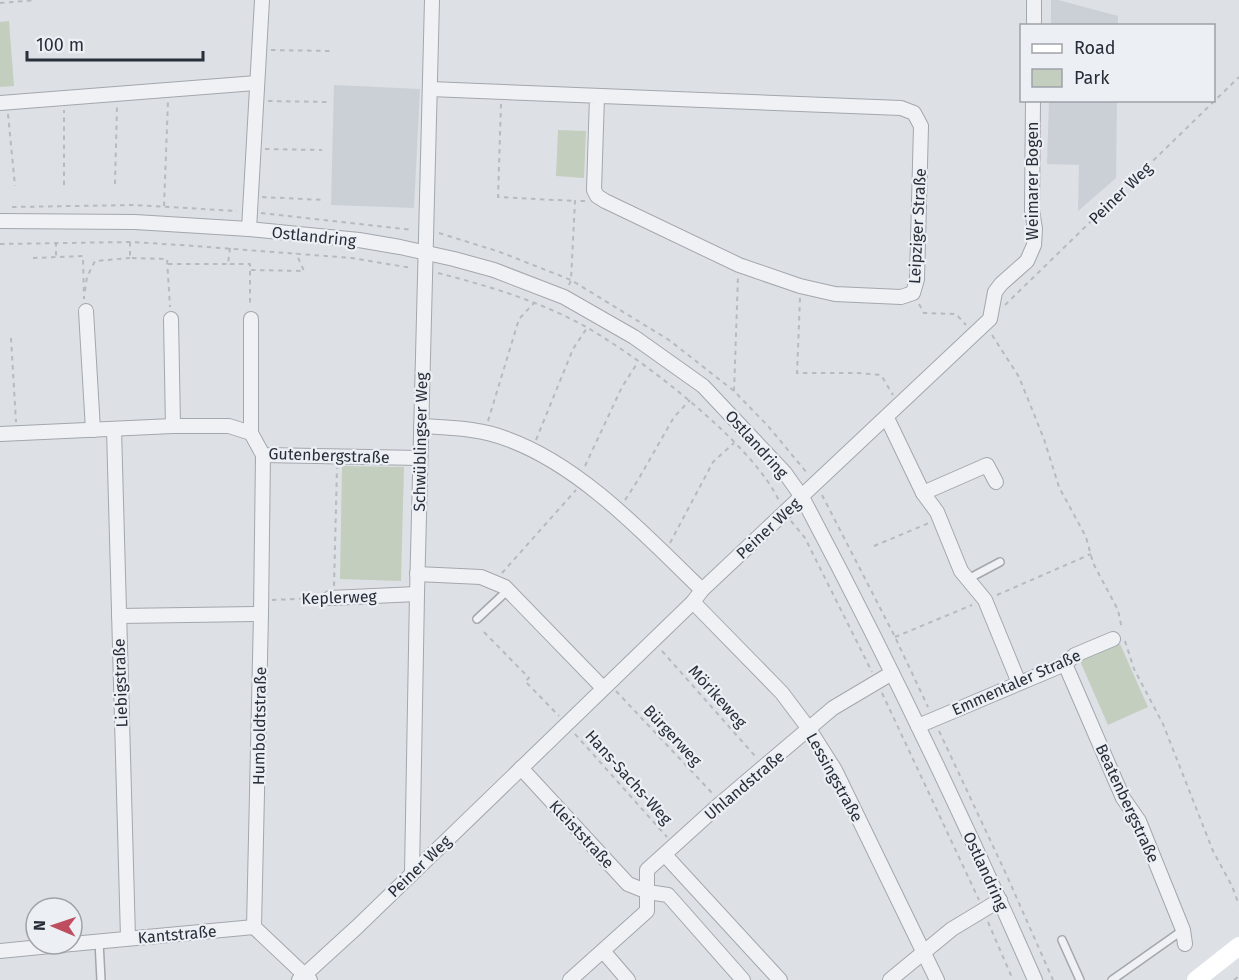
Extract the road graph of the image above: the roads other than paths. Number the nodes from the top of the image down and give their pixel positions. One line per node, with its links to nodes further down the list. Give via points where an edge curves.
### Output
1 (262, 0): 5 (street, Ostlandring)
2 (1032, 1): 4 (street)
3 (432, 5): 6 (street, Schwüblingser Weg)
4 (1034, 24)
5 (257, 83): 9 (street); 11 (street, Ostlandring)
6 (430, 89): 7 (street, Leipziger Straße); 12 (street, Schwüblingser Weg)
7 (597, 96): 7 (street, Leipziger Straße, via 594,190 605,201 739,265 800,286 835,294 913,294 917,279 921,126 914,113 902,108)
8 (1033, 102): 16 (street, Weimarer Bogen, via 1034,245 1026,261 995,292)
9 (3, 103)
10 (0, 221): 11 (street, Ostlandring, via 135,222)
11 (249, 229): 12 (street, Ostlandring, via 359,240)
12 (425, 252): 19 (street, Schwüblingser Weg); 28 (street, Ostlandring, via 494,270 564,297 634,337 703,386 765,450)
13 (85, 304): 20 (street)
14 (171, 319): 18 (street)
15 (251, 319): 22 (street, Gutenbergstraße)
16 (988, 322): 17 (street, Peiner Weg)
17 (887, 417): 27 (street); 28 (street, Peiner Weg)
18 (173, 426): 21 (street, Gutenbergstraße); 22 (street, Gutenbergstraße, via 229,426)
19 (421, 426): 25 (street, Schwüblingser Weg); 34 (street, Lessingstraße, via 507,439 556,463 618,510 664,554)
20 (93, 429): 21 (street, Gutenbergstraße); 23 (street, Gutenbergstraße)
21 (114, 429): 37 (street, Liebigstraße)
22 (251, 433): 24 (street, Gutenbergstraße)
23 (0, 434)
24 (262, 455): 25 (street, Gutenbergstraße); 36 (street, Humboldtstraße)
25 (420, 458): 30 (street, Schwüblingser Weg)
26 (996, 482): 27 (street, via 987,465)
27 (923, 494): 31 (street, via 937,512)
28 (802, 497): 34 (street, Peiner Weg); 41 (street, Ostlandring)
29 (1000, 562): 31 (lane)
30 (417, 574): 32 (street, via 481,577); 33 (street, Schwüblingser Weg)
31 (968, 579): 42 (street, via 985,600)
32 (508, 590): 38 (lane); 43 (street)
33 (417, 594): 35 (street, Keplerweg); 48 (street, Schwüblingser Weg)
34 (697, 596): 43 (street, Peiner Weg); 45 (street, Lessingstraße)
35 (332, 598)
36 (262, 607): 37 (street); 51 (street, Humboldtstraße)
37 (118, 616): 53 (street, Liebigstraße)
38 (477, 619)
39 (1113, 639): 40 (street, Emmentaler Straße, via 1075,655)
40 (1065, 664): 42 (street, Emmentaler Straße); 52 (street, Beatenbergstraße, via 1123,798 1139,821)
41 (892, 673): 44 (street, Ostlandring); 45 (street, Uhlandstraße, via 833,708)
42 (1019, 682): 44 (street, Emmentaler Straße)
43 (606, 686): 46 (street, Peiner Weg)
44 (918, 726): 50 (street, Ostlandring)
45 (809, 729): 47 (street, Uhlandstraße); 61 (street, Lessingstraße, via 835,770)
46 (521, 768): 48 (street, Peiner Weg); 49 (street, Kleiststraße, via 628,884)
47 (670, 850): 49 (street, Uhlandstraße, via 647,870); 67 (street)
48 (412, 873): 62 (street, Peiner Weg)
49 (648, 892): 60 (street, via 647,911); 66 (street, Kleiststraße, via 668,895)
50 (1000, 900): 61 (street, via 952,928); 70 (street, Ostlandring)
51 (254, 927): 53 (street, Kantstraße); 62 (street)
52 (1184, 937): 72 (lane)
53 (128, 938): 55 (street, Kantstraße)
54 (1062, 940): 71 (lane)
55 (99, 941): 56 (street, Kantstraße); 63 (lane)
56 (84, 943)
57 (1239, 946): 73 (main road)
58 (24, 949): 59 (street, Kantstraße)
59 (0, 951)
60 (603, 951): 64 (street); 65 (street)
61 (923, 952): 68 (street); 69 (street, Lessingstraße)
62 (304, 978)
63 (101, 980)
64 (570, 980)
65 (628, 980)
66 (743, 980)
67 (780, 980)
68 (890, 980)
69 (937, 980)
70 (1035, 980)
71 (1080, 980)
72 (1112, 980)
73 (1196, 980)

